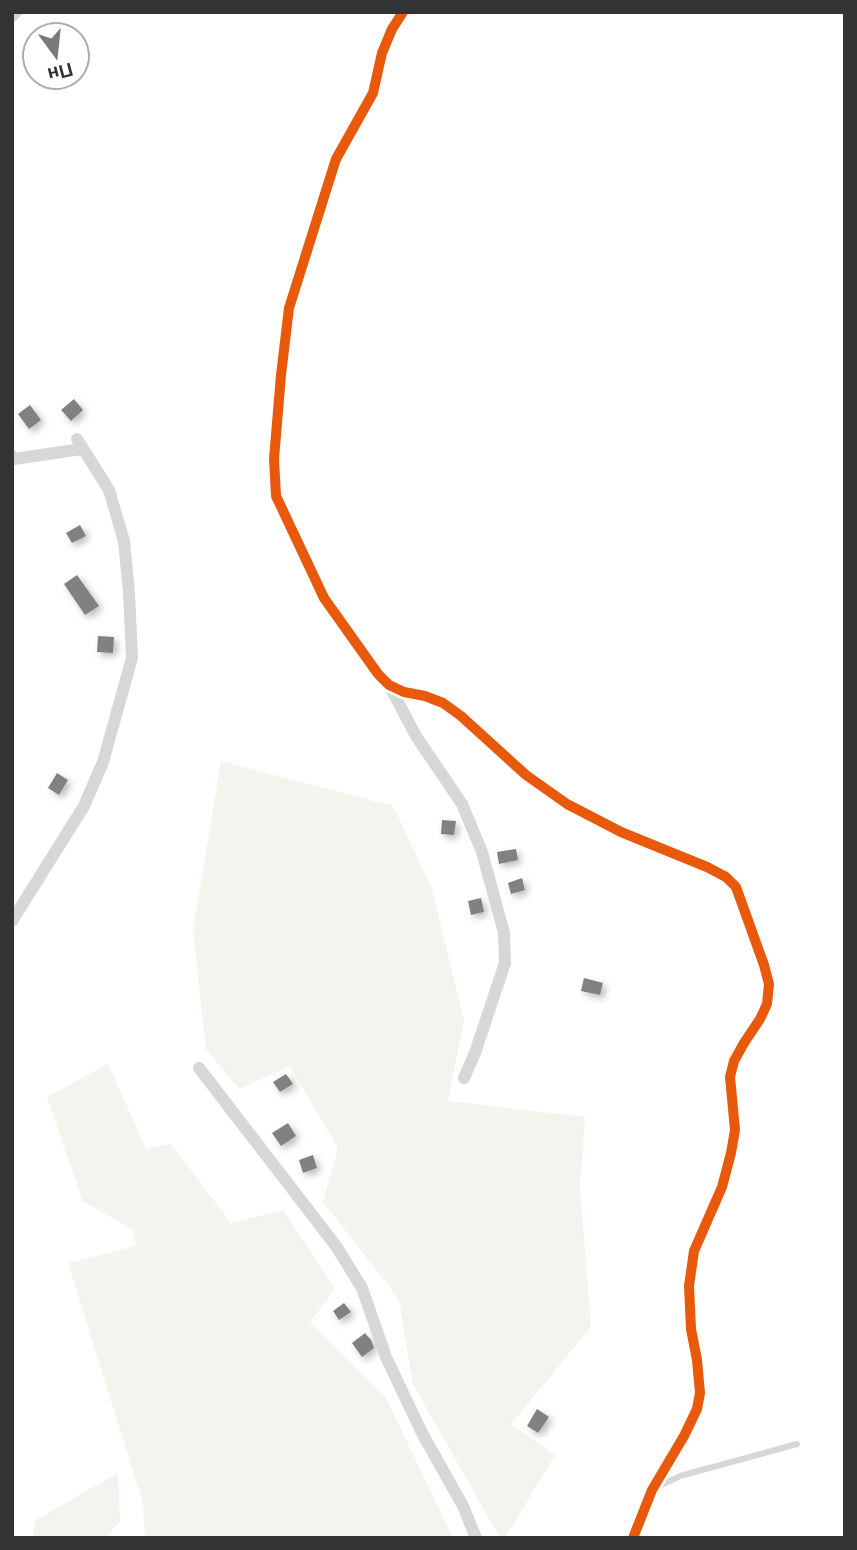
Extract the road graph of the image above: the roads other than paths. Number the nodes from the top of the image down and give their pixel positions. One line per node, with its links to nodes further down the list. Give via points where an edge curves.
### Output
1 (16, 12): 3 (street)
2 (403, 12): 5 (street, via 383,53 373,93 336,159 289,308 274,459 276,496 324,598)
3 (12, 16)
4 (12, 456): 6 (street, via 79,444 109,490 124,541 132,659 103,762 84,806)
5 (389, 685): 8 (street, via 416,736 462,804 482,852 504,933 505,963); 10 (street, via 443,703 567,804 726,877 736,887 764,965 769,984 767,1004 730,1077 735,1130 729,1161 694,1251 689,1286 700,1393 697,1409)
6 (12, 921)
7 (200, 1068): 11 (street, via 336,1246 362,1288 386,1357)
8 (464, 1078)
9 (797, 1444): 10 (lane, via 680,1476)
10 (652, 1490): 12 (street)
11 (476, 1538)
12 (633, 1538)

